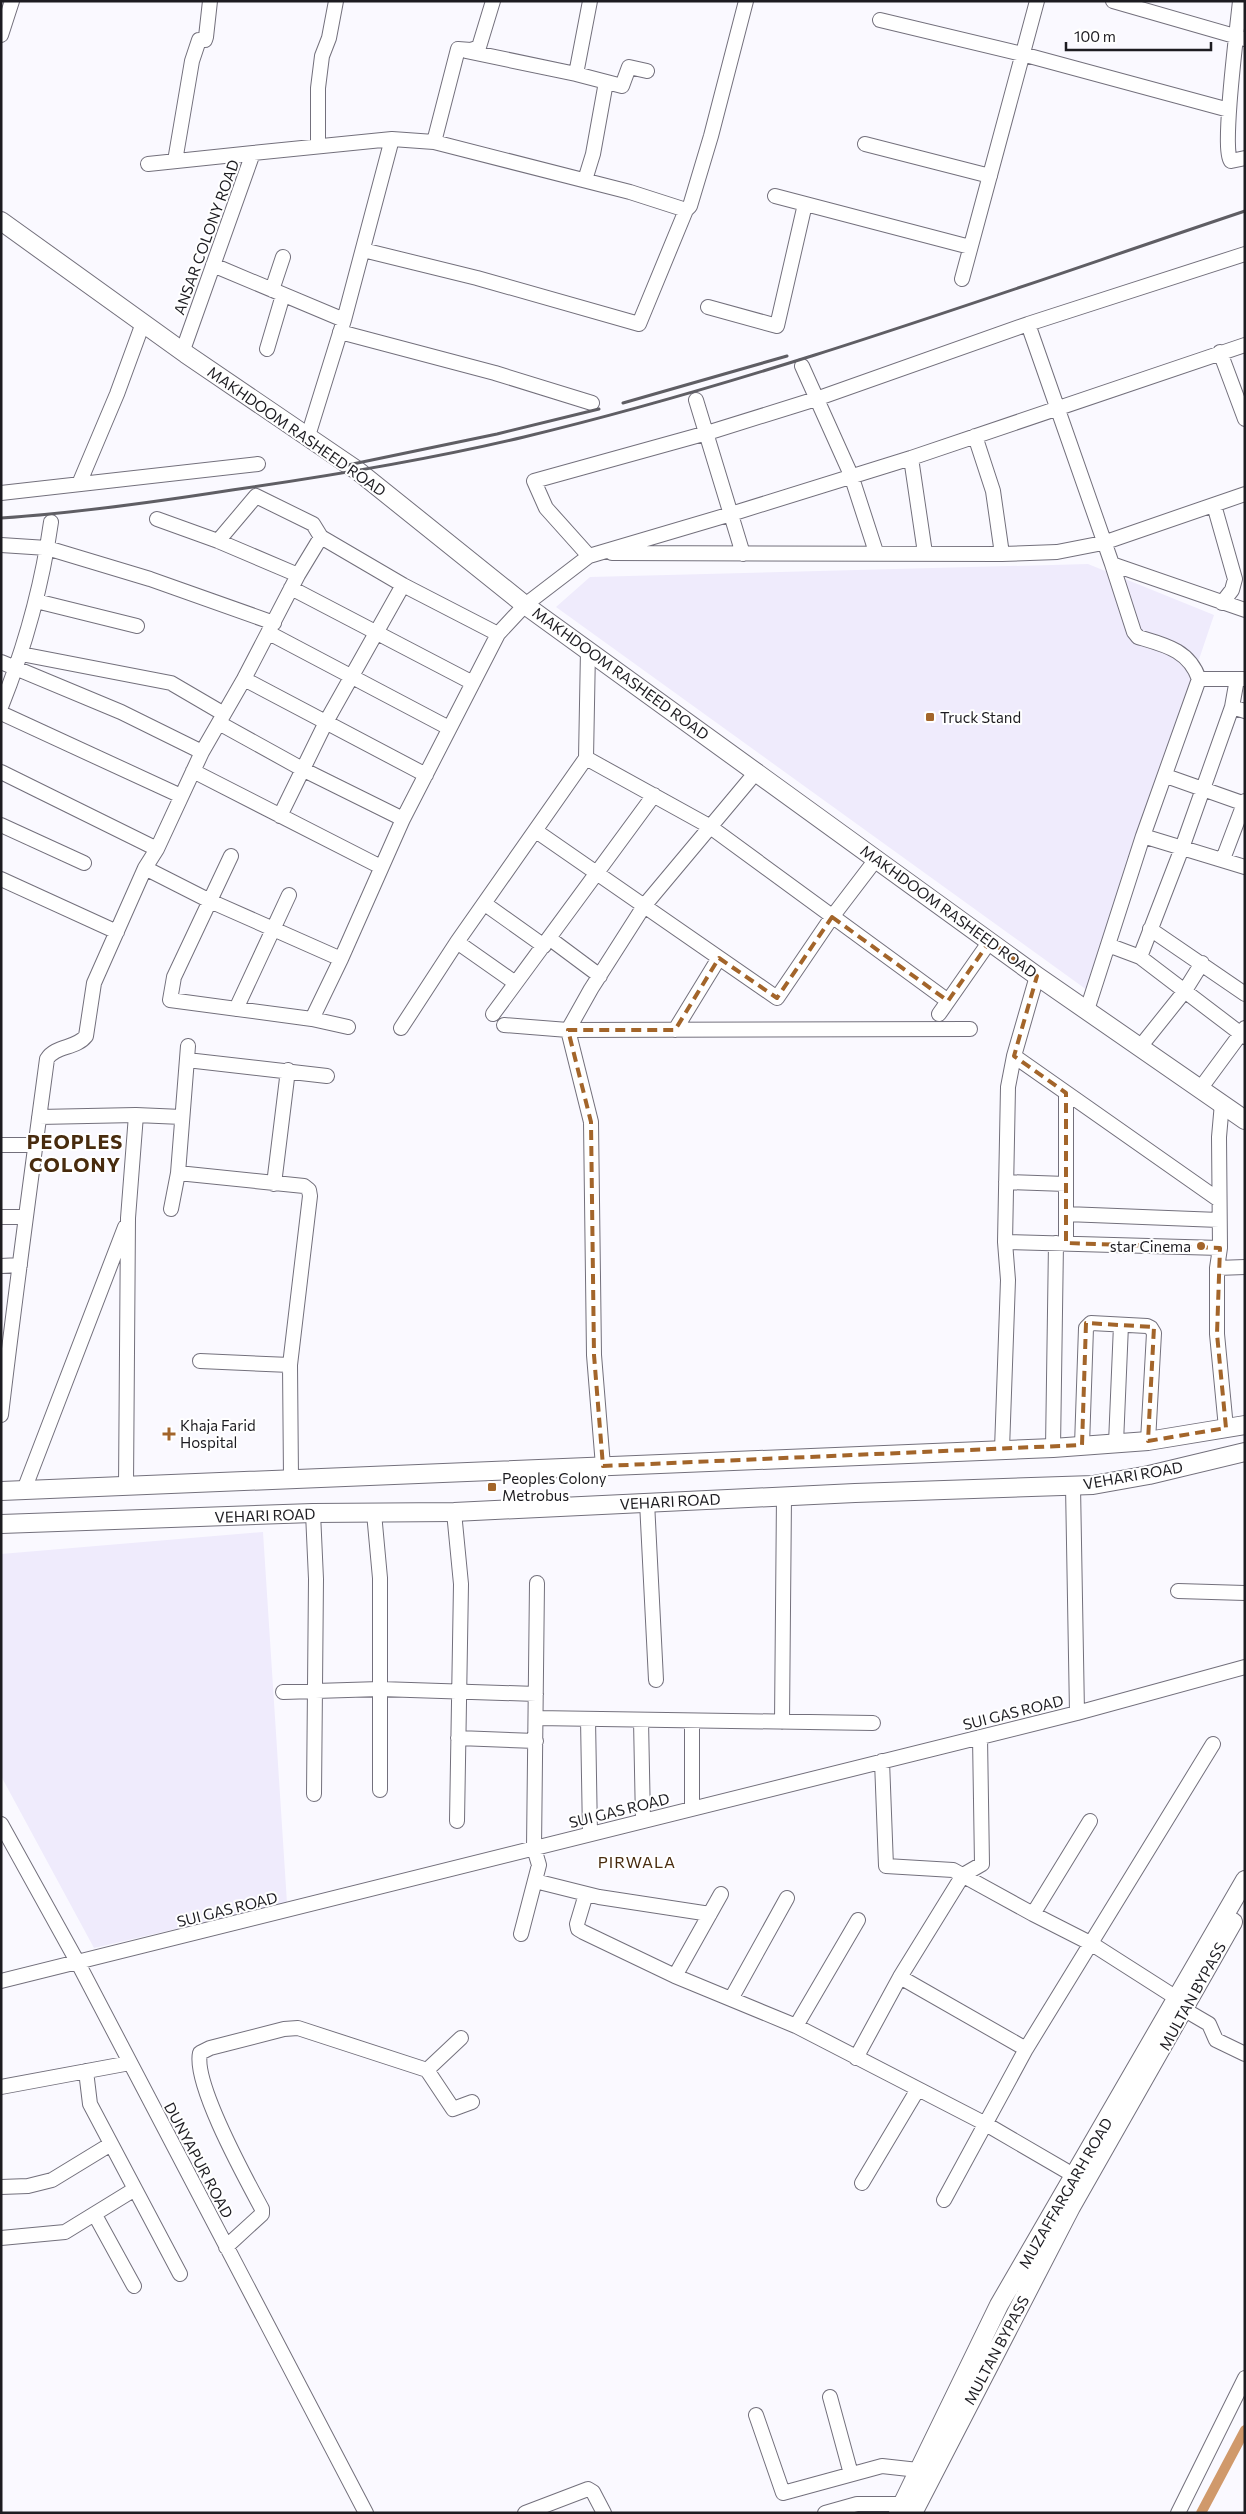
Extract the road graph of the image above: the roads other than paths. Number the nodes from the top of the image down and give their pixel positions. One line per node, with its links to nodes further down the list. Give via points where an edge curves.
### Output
1 (12, 1): 12 (street)
2 (210, 1): 26 (street, via 205,40 199,40 192,61)
3 (336, 1): 23 (street, via 322,56 318,88)
4 (481, 1): 5 (street)
5 (492, 1): 14 (street, via 478,47)
6 (590, 1): 17 (street)
7 (746, 1): 32 (street, via 711,136 690,206)
8 (1037, 1): 15 (street)
9 (1113, 1): 13 (street)
10 (1240, 1): 13 (street)
11 (880, 20): 15 (street)
12 (1, 35)
13 (1241, 37): 19 (street)
14 (458, 49): 17 (street); 21 (street)
15 (1022, 54): 19 (street); 28 (street)
16 (647, 71): 18 (street, via 629,67 622,86)
17 (576, 74): 18 (street)
18 (606, 82): 29 (street)
19 (1229, 110): 25 (street, via 1228,159)
20 (392, 139): 21 (street, ANSAR COLONY ROAD); 23 (street, ANSAR COLONY ROAD); 35 (street)
21 (434, 142): 29 (street, ANSAR COLONY ROAD)
22 (865, 144): 28 (street)
23 (318, 146): 24 (street, ANSAR COLONY ROAD)
24 (253, 153): 26 (street); 38 (street, ANSAR COLONY ROAD)
25 (1245, 158)
26 (175, 161): 27 (street)
27 (148, 164)
28 (990, 176): 34 (street)
29 (585, 180): 32 (street, ANSAR COLONY ROAD)
30 (775, 196): 31 (street)
31 (805, 204): 34 (street); 41 (street, via 777,326)
32 (686, 210): 35 (street, via 640,324)
33 (1, 221): 42 (main road, MAKHDOOM RASHEED ROAD)
34 (970, 247): 39 (street)
35 (363, 250): 44 (street)
36 (1245, 254): 43 (street)
37 (283, 257): 40 (street)
38 (213, 264): 40 (street); 47 (street, ANSAR COLONY ROAD)
39 (962, 279)
40 (278, 292): 44 (street); 46 (street)
41 (708, 307)
42 (143, 323): 47 (main road, MAKHDOOM RASHEED ROAD); 61 (street)
43 (1028, 324): 50 (street); 53 (street)
44 (342, 326): 52 (street); 56 (street)
45 (1245, 345): 48 (street)
46 (266, 349)
47 (183, 350): 56 (main road, MAKHDOOM RASHEED ROAD)
48 (1220, 352): 53 (street); 54 (street)
49 (802, 366): 50 (street)
50 (816, 399): 55 (street); 60 (street)
51 (696, 400): 55 (street)
52 (592, 403)
53 (1057, 408): 57 (street); 70 (street)
54 (1245, 419)
55 (707, 433): 65 (street); 75 (street, via 534,481 546,508)
56 (308, 436): 83 (main road, MAKHDOOM RASHEED ROAD, via 358,471)
57 (975, 436): 58 (street); 77 (street, via 993,491)
58 (911, 458): 60 (street); 74 (street)
59 (258, 464): 61 (street)
60 (851, 475): 65 (street); 73 (street)
61 (79, 484): 62 (street)
62 (1, 492)
63 (1245, 494): 64 (street)
64 (1214, 505): 70 (street); 82 (street, via 1235,579 1232,590)
65 (731, 514): 75 (street); 76 (street)
66 (157, 519): 69 (street)
67 (51, 522): 72 (street)
68 (321, 537): 69 (street, via 313,524 256,496); 79 (street); 80 (street)
69 (218, 541): 79 (street)
70 (1103, 543): 77 (street, via 1057,552); 78 (street)
71 (1, 545): 72 (street)
72 (47, 548): 81 (street); 86 (street, via 150,579)
73 (876, 552): 74 (street); 76 (street)
74 (925, 553): 77 (street)
75 (593, 554): 76 (street); 83 (street)
76 (744, 554)
77 (1002, 554)
78 (1112, 564): 82 (street); 94 (street, via 1134,632 1138,637 1182,653 1196,668)
79 (294, 582): 86 (street); 87 (street)
80 (403, 585): 87 (street); 88 (street)
81 (36, 601): 85 (street); 90 (street)
82 (1222, 603): 84 (street)
83 (526, 605): 88 (street); 89 (main road, MAKHDOOM RASHEED ROAD)
84 (1245, 610)
85 (137, 626)
86 (271, 628): 92 (street); 93 (street)
87 (376, 632): 92 (street); 96 (street)
88 (498, 634): 96 (street)
89 (588, 650): 104 (street); 107 (main road, MAKHDOOM RASHEED ROAD)
90 (19, 660): 91 (street); 97 (street); 100 (street, via 171,683); 103 (street)
91 (1, 662)
92 (352, 678): 101 (street); 102 (street)
93 (244, 679): 100 (street); 101 (street)
94 (1200, 679): 95 (street); 110 (street)
95 (1241, 679): 98 (street)
96 (473, 683): 102 (street)
97 (1, 707)
98 (1238, 709): 111 (street)
99 (1, 713): 112 (street)
100 (222, 718): 103 (street); 105 (street)
101 (326, 722): 105 (street); 109 (street)
102 (449, 728): 109 (street)
103 (202, 752): 106 (street)
104 (586, 758): 113 (street); 119 (street)
105 (304, 770): 115 (street); 116 (street)
106 (193, 771): 112 (street); 115 (street)
107 (757, 771): 118 (street); 124 (main road, MAKHDOOM RASHEED ROAD)
108 (1, 772): 122 (street)
109 (426, 775): 116 (street)
110 (1166, 776): 111 (street); 120 (street)
111 (1203, 789): 114 (street); 121 (street)
112 (181, 796): 122 (street)
113 (654, 796): 118 (street); 130 (street)
114 (1244, 803): 125 (street)
115 (280, 816): 127 (street)
116 (403, 819): 127 (street)
117 (1, 825): 126 (street)
118 (709, 826): 137 (street); 138 (street)
119 (536, 831): 130 (street); 136 (street)
120 (1143, 836): 121 (street); 145 (street)
121 (1182, 848): 125 (street); 140 (street)
122 (156, 849): 129 (street)
123 (232, 856): 135 (street)
124 (877, 858): 138 (street); 142 (main road, MAKHDOOM RASHEED ROAD)
125 (1223, 859): 128 (street)
126 (84, 862)
127 (381, 867): 148 (street)
128 (1245, 867)
129 (145, 868): 135 (street); 141 (street)
130 (598, 874): 137 (street); 144 (street)
131 (1, 879): 132 (street)
132 (24, 890): 133 (street); 141 (street)
133 (1, 892)
134 (289, 895): 139 (street)
135 (210, 901): 139 (street); 156 (street, via 174,977 170,1000)
136 (485, 904): 143 (street); 144 (street)
137 (644, 906): 147 (street); 150 (street)
138 (832, 917): 147 (street, via 777,998); 155 (street)
139 (274, 929): 148 (street); 156 (street)
140 (1150, 929): 146 (street); 149 (street)
141 (117, 932): 178 (street, via 94,983 86,1036 78,1043 55,1051 47,1059)
142 (990, 941): 151 (main road, MAKHDOOM RASHEED ROAD); 155 (street)
143 (457, 942): 152 (street); 163 (street)
144 (546, 942): 150 (street); 152 (street)
145 (1108, 945): 146 (street); 157 (street)
146 (1140, 957): 153 (street)
147 (720, 958): 166 (street)
148 (341, 959): 160 (street)
149 (1202, 963): 153 (street); 154 (street)
150 (600, 976): 165 (street)
151 (1037, 976): 157 (main road, MAKHDOOM RASHEED ROAD); 170 (street)
152 (514, 982): 158 (street)
153 (1184, 992): 167 (street); 169 (street)
154 (1245, 994)
155 (948, 1001): 159 (street)
156 (236, 1009): 160 (street)
157 (1087, 1010): 169 (main road, MAKHDOOM RASHEED ROAD)
158 (493, 1014)
159 (939, 1014)
160 (312, 1019): 162 (street)
161 (504, 1025): 165 (street)
162 (348, 1026)
163 (401, 1028)
164 (970, 1029): 166 (street)
165 (568, 1030): 166 (street); 215 (street, via 591,1122 594,1355)
166 (675, 1030)
167 (1243, 1033): 174 (street)
168 (188, 1046): 171 (street)
169 (1140, 1047): 174 (main road, MAKHDOOM RASHEED ROAD)
170 (1014, 1056): 175 (street); 184 (street, via 1008,1087)
171 (187, 1060): 172 (street); 179 (street)
172 (288, 1070): 173 (street); 185 (street)
173 (327, 1076)
174 (1200, 1089): 176 (main road, MAKHDOOM RASHEED ROAD)
175 (1066, 1093): 186 (street); 187 (street)
176 (1222, 1103): 180 (main road, MAKHDOOM RASHEED ROAD); 187 (street)
177 (136, 1115): 178 (street); 179 (street); 192 (street)
178 (39, 1117): 182 (street)
179 (182, 1117): 183 (street)
180 (1245, 1120)
181 (1, 1145): 182 (street)
182 (35, 1145): 191 (street)
183 (178, 1173): 185 (street); 188 (street)
184 (1006, 1182): 186 (street); 194 (street)
185 (274, 1184): 204 (street, via 304,1186 310,1196)
186 (1066, 1184): 189 (street)
187 (1219, 1200): 193 (street)
188 (171, 1209)
189 (1066, 1214): 193 (street); 195 (street)
190 (1, 1217): 191 (street)
191 (25, 1217): 197 (street)
192 (128, 1218): 217 (street); 219 (street)
193 (1220, 1220): 196 (street)
194 (1005, 1242): 195 (street); 213 (street, via 1008,1280)
195 (1061, 1243): 196 (street); 212 (street)
196 (1220, 1248): 200 (street)
197 (20, 1265): 198 (street); 201 (street)
198 (1, 1266)
199 (1245, 1267): 200 (street)
200 (1217, 1268): 208 (street, via 1217,1334)
201 (8, 1319): 205 (street)
202 (1121, 1324): 209 (street, via 1147,1326 1154,1333); 210 (street); 211 (street, via 1091,1323 1086,1328)
203 (200, 1360): 204 (street)
204 (290, 1365): 216 (street)
205 (4, 1370): 206 (street)
206 (1, 1415)
207 (1245, 1425): 208 (main road, VEHARI ROAD)
208 (1226, 1428): 209 (main road, VEHARI ROAD)
209 (1148, 1441): 210 (main road, VEHARI ROAD)
210 (1116, 1443): 211 (main road, VEHARI ROAD)
211 (1082, 1445): 212 (main road, VEHARI ROAD)
212 (1053, 1448): 213 (main road, VEHARI ROAD)
213 (1002, 1449): 215 (main road, VEHARI ROAD)
214 (1245, 1452): 218 (main road, VEHARI ROAD, via 1149,1475)
215 (603, 1466): 216 (main road, VEHARI ROAD)
216 (290, 1478): 217 (main road, VEHARI ROAD)
217 (126, 1486): 219 (main road, VEHARI ROAD)
218 (1073, 1486): 221 (main road, VEHARI ROAD); 237 (street)
219 (24, 1490): 220 (main road, VEHARI ROAD)
220 (1, 1491)
221 (784, 1496): 222 (main road, VEHARI ROAD); 242 (street)
222 (647, 1502): 223 (main road, VEHARI ROAD); 231 (street)
223 (454, 1512): 225 (main road, VEHARI ROAD); 234 (street, via 461,1584)
224 (313, 1513): 225 (main road, VEHARI ROAD); 226 (main road, VEHARI ROAD); 233 (street)
225 (374, 1513): 232 (street, via 380,1578)
226 (1, 1524)
227 (537, 1583): 236 (street)
228 (1178, 1591): 229 (street)
229 (1245, 1593)
230 (1245, 1667): 237 (street, SUI GAS ROAD)
231 (656, 1680)
232 (380, 1689): 233 (street); 234 (street); 249 (street)
233 (315, 1690): 235 (street); 250 (street)
234 (460, 1691): 236 (street); 245 (street)
235 (283, 1692)
236 (536, 1694): 238 (street)
237 (1077, 1713): 244 (street, SUI GAS ROAD)
238 (536, 1718): 239 (street); 246 (street)
239 (588, 1719): 240 (street); 256 (street)
240 (641, 1720): 241 (street); 252 (street)
241 (692, 1721): 242 (street); 251 (street)
242 (782, 1722): 243 (street)
243 (873, 1723)
244 (980, 1737): 248 (street, SUI GAS ROAD); 258 (street, via 983,1857 982,1864)
245 (458, 1738): 246 (street); 254 (street)
246 (536, 1741): 257 (street)
247 (1213, 1744): 269 (street)
248 (882, 1761): 251 (street, SUI GAS ROAD); 258 (street, via 886,1866 953,1870)
249 (380, 1790)
250 (314, 1794)
251 (692, 1808): 252 (street, SUI GAS ROAD)
252 (643, 1821): 256 (street, SUI GAS ROAD)
253 (1090, 1821): 266 (street)
254 (457, 1822)
255 (1, 1824): 270 (street, DUNYAPUR ROAD)
256 (590, 1834): 257 (street, SUI GAS ROAD)
257 (534, 1848): 259 (street, via 539,1865); 270 (street, SUI GAS ROAD)
258 (962, 1875): 266 (street); 272 (street)
259 (535, 1880): 261 (street); 268 (street)
260 (1245, 1880): 275 (main road, MUZAFFARGARH ROAD)
261 (586, 1894): 265 (street); 271 (street, via 578,1929)
262 (721, 1894): 265 (street)
263 (787, 1898): 274 (street)
264 (1245, 1902): 275 (main road, MULTAN BYPASS)
265 (710, 1914): 271 (street)
266 (1033, 1914): 269 (street)
267 (858, 1920): 276 (street)
268 (521, 1934)
269 (1092, 1944): 275 (street); 278 (street)
270 (78, 1963): 273 (street, SUI GAS ROAD); 281 (street, DUNYAPUR ROAD)
271 (675, 1976): 274 (street)
272 (900, 1977): 278 (street); 280 (street)
273 (1, 1981)
274 (731, 1999): 276 (street)
275 (1180, 2003): 279 (street, via 1209,2024 1216,2040); 289 (main road, MUZAFFARGARH ROAD); 304 (main road, MULTAN BYPASS, via 979,2382)
276 (796, 2026): 280 (street)
277 (461, 2038): 282 (street)
278 (1026, 2049): 287 (street)
279 (1245, 2054)
280 (856, 2058): 285 (street)
281 (130, 2063): 283 (street); 296 (street, DUNYAPUR ROAD)
282 (427, 2070): 286 (street, via 451,2107 457,2109); 296 (street, via 298,2028 200,2053 198,2060 209,2100 262,2210 262,2214)
283 (86, 2072): 284 (street); 288 (street, via 90,2104)
284 (1, 2087)
285 (918, 2089): 287 (street); 290 (street)
286 (472, 2102)
287 (984, 2123): 289 (street); 293 (street)
288 (111, 2144): 291 (street, via 52,2180 28,2186); 292 (street)
289 (1075, 2176): 302 (main road, MUZAFFARGARH ROAD, via 999,2306)
290 (862, 2183)
291 (1, 2187)
292 (135, 2188): 294 (street); 297 (street)
293 (944, 2200)
294 (96, 2215): 295 (street, via 66,2232); 298 (street)
295 (1, 2238)
296 (226, 2247): 305 (street, DUNYAPUR ROAD)
297 (180, 2274)
298 (134, 2286)
299 (1245, 2378): 309 (street)
300 (830, 2397): 303 (street)
301 (756, 2415): 303 (street, via 783,2493)
302 (918, 2470): 303 (street, via 882,2466); 304 (main road, MUZAFFARGARH ROAD)
303 (851, 2474)
304 (904, 2510): 308 (street, via 857,2504)
305 (366, 2513)
306 (525, 2513): 307 (street, via 588,2490 593,2492)
307 (604, 2513)
308 (825, 2513)
309 (1178, 2513)

